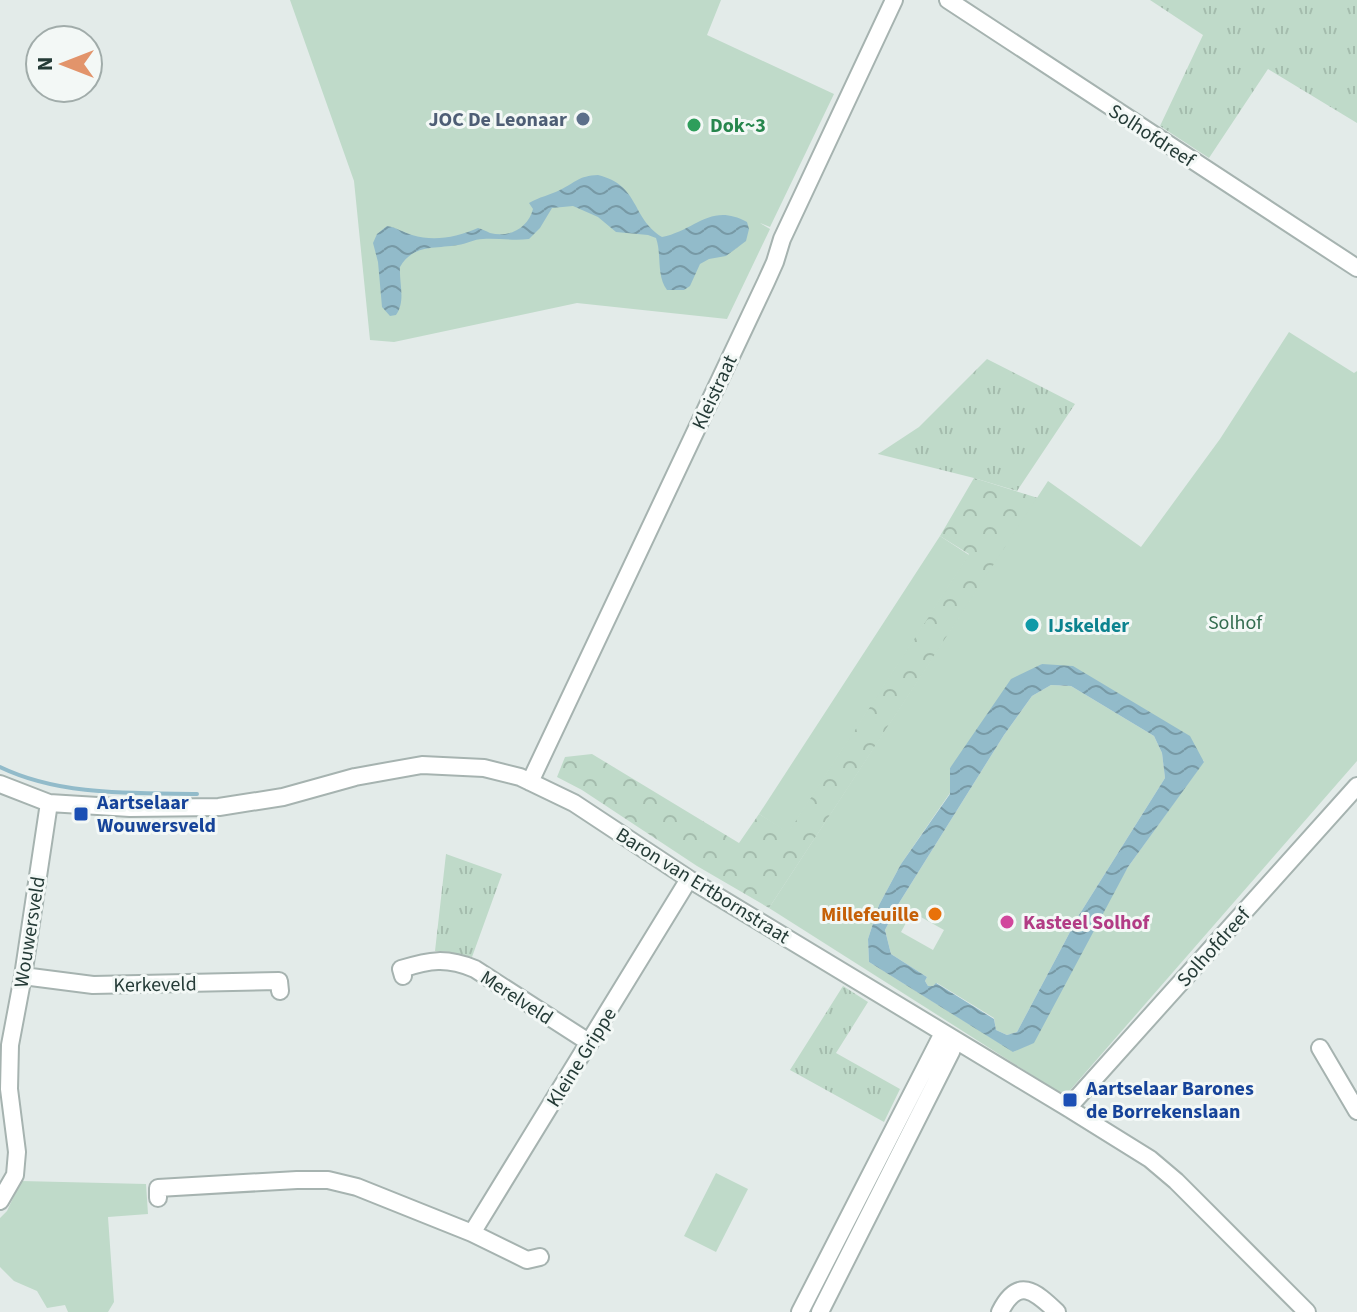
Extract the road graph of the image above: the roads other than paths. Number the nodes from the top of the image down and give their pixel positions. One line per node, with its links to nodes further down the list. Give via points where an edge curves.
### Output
1 (894, 0): 4 (street, Kleistraat)
2 (948, 0): 3 (street, Solhofdreef)
3 (1357, 268)
4 (530, 782): 7 (street, Baron van Ertbornstraat, via 484,768 422,765 219,807); 8 (street, Baron van Ertbornstraat, via 574,803)
5 (0, 784): 7 (street, Baron van Ertbornstraat)
6 (1357, 786): 16 (street, Solhofdreef)
7 (49, 803): 9 (street, Wouwersveld)
8 (689, 879): 12 (street, Baron van Ertbornstraat); 13 (street, Kleine Grippe)
9 (23, 976): 11 (street, Kerkeveld, via 93,985 279,981); 15 (street, Wouwersveld)
10 (403, 976): 13 (street, Merelveld, via 401,969 430,960 457,962)
11 (280, 991)
12 (949, 1037): 16 (street, Baron van Ertbornstraat); 22 (street); 23 (street, via 951,1052)
13 (590, 1043): 20 (street, Kleine Grippe)
14 (1320, 1048): 17 (street)
15 (4, 1089): 19 (street, Wouwersveld, via 17,1152 15,1175)
16 (1068, 1108): 26 (street, Baron van Ertbornstraat, via 1176,1181)
17 (1357, 1111)
18 (158, 1198): 20 (street, via 158,1188 328,1180)
19 (0, 1201)
20 (472, 1233): 21 (street, via 527,1260)
21 (540, 1257)
22 (800, 1312)
23 (820, 1312)
24 (1000, 1312): 25 (street, via 1017,1291 1029,1290)
25 (1057, 1312)
26 (1307, 1312)

